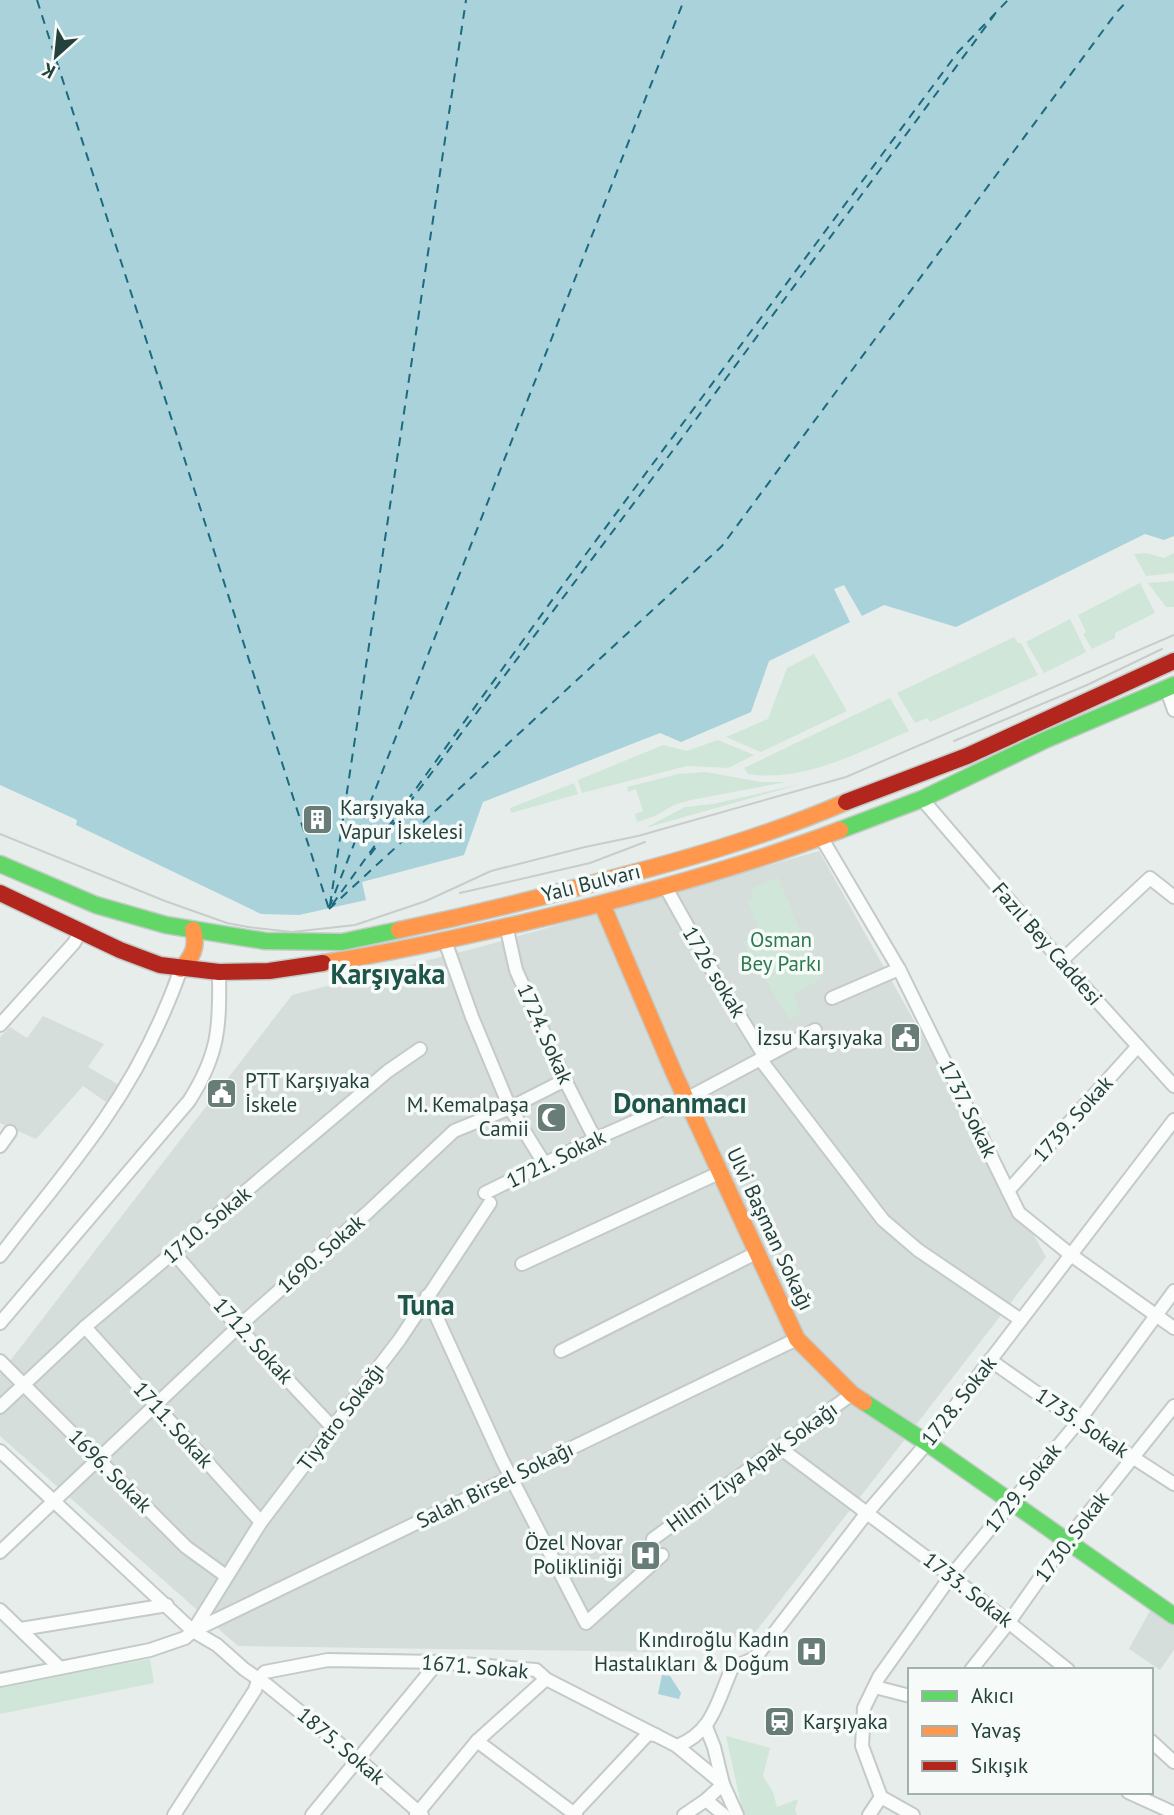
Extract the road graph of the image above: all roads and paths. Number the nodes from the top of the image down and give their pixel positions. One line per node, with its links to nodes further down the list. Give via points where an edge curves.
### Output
1 (1174, 662): 2 (main road, Yalı Bulvarı)
2 (1157, 668): 3 (main road, Yalı Bulvarı); 4 (main road)
3 (1128, 681): 5 (main road); 15 (main road, Yalı Bulvarı, via 967,756 809,818 681,861 464,917 342,942 265,941)
4 (1170, 686): 5 (main road, Yalı Bulvarı); 6 (street)
5 (1136, 701): 7 (main road, Yalı Bulvarı)
6 (1174, 710)
7 (922, 799): 8 (main road, Yalı Bulvarı); 18 (street, Fazıl Bey Caddesi)
8 (821, 837): 10 (main road, Yalı Bulvarı); 20 (street, 1737. Sokak)
9 (0, 864): 15 (main road, Yalı Bulvarı, via 96,905)
10 (665, 886): 13 (main road, Yalı Bulvarı); 27 (street, 1726 sokak)
11 (0, 893): 16 (main road, Yalı Bulvarı)
12 (1174, 897): 18 (street, via 1150,878)
13 (602, 904): 14 (main road, Yalı Bulvarı); 30 (main road, Ulvi Başman Sokağı)
14 (506, 925): 17 (main road, Yalı Bulvarı); 28 (street, 1724. Sokak, via 516,970)
15 (188, 929): 19 (main road, via 196,948)
16 (80, 932): 19 (main road, Yalı Bulvarı, via 143,959); 23 (street)
17 (446, 941): 21 (main road, Yalı Bulvarı, via 269,971); 31 (street)
18 (1061, 961): 25 (street, Fazıl Bey Caddesi)
19 (181, 968): 21 (main road, Yalı Bulvarı); 43 (street, via 168,1005 104,1120)
20 (899, 969): 22 (street); 38 (street, 1737. Sokak)
21 (219, 972): 49 (street, via 217,1041 194,1094)
22 (832, 999)
23 (0, 1025)
24 (815, 1030): 27 (street, 1721. Sokak)
25 (1138, 1046): 29 (street, Fazıl Bey Caddesi); 38 (street, 1739. Sokak)
26 (420, 1049): 41 (street, 1710. Sokak)
27 (762, 1058): 30 (street, 1721. Sokak); 48 (street, 1726 sokak, via 883,1220)
28 (565, 1080): 31 (street, 1690. Sokak); 34 (street, 1724. Sokak)
29 (1174, 1087)
30 (686, 1099): 34 (street, 1721. Sokak); 37 (main road, Ulvi Başman Sokağı)
31 (510, 1108): 36 (street); 50 (street, 1690. Sokak, via 454,1131)
32 (1174, 1120): 42 (street, 1728. Sokak)
33 (10, 1132): 35 (street)
34 (595, 1139): 36 (street, 1721. Sokak)
35 (0, 1146)
36 (544, 1163): 39 (street, 1721. Sokak)
37 (722, 1172): 40 (main road, Ulvi Başman Sokağı); 44 (street)
38 (1009, 1191): 42 (street, 1737. Sokak, via 1019,1213)
39 (487, 1198): 46 (street, Tiyatro Sokağı)
40 (758, 1252): 53 (main road, Ulvi Başman Sokağı); 54 (street)
41 (174, 1253): 50 (street, 1712. Sokak); 51 (street, 1710. Sokak)
42 (1071, 1255): 47 (street, 1737. Sokak); 48 (street, 1728. Sokak)
43 (0, 1256)
44 (522, 1264)
45 (1174, 1291): 47 (street, 1729. Sokak)
46 (427, 1296): 63 (street, Tiyatro Sokağı); 69 (street)
47 (1154, 1315): 52 (street, 1737. Sokak); 62 (street, 1729. Sokak)
48 (1021, 1320): 55 (street, 1728. Sokak)
49 (0, 1323)
50 (238, 1326): 59 (street, 1690. Sokak); 63 (street, 1712. Sokak)
51 (85, 1327): 57 (street, 1710. Sokak); 59 (street, 1711. Sokak)
52 (1174, 1328)
53 (797, 1339): 58 (main road); 69 (street, Salah Birsel Sokağı)
54 (561, 1352)
55 (990, 1360): 62 (street, 1735. Sokak); 64 (street, 1728. Sokak)
56 (0, 1361): 57 (street, 1696. Sokak)
57 (24, 1383): 61 (street, 1710. Sokak); 68 (street, 1696. Sokak)
58 (852, 1394): 64 (main road); 65 (street, Hilmi Ziya Apak Sokağı)
59 (155, 1405): 68 (street, 1690. Sokak); 74 (street, 1711. Sokak)
60 (1174, 1406): 67 (street, 1730. Sokak)
61 (0, 1407)
62 (1078, 1422): 67 (street, 1735. Sokak); 72 (street, 1729. Sokak)
63 (334, 1429): 74 (street, Tiyatro Sokağı)
64 (927, 1443): 72 (main road); 73 (street, 1728. Sokak)
65 (779, 1448): 73 (street, 1733. Sokak); 75 (street, Hilmi Ziya Apak Sokağı)
66 (0, 1451): 71 (street, 1875. Sokak)
67 (1133, 1458): 70 (street, 1735. Sokak); 76 (street, 1730. Sokak)
68 (97, 1459): 71 (street, 1690. Sokak); 79 (street, 1696. Sokak, via 186,1547)
69 (512, 1477): 78 (street, via 586,1623); 86 (street, Salah Birsel Sokağı)
70 (1174, 1483)
71 (54, 1500): 77 (street, 1690. Sokak); 81 (street, 1875. Sokak)
72 (1012, 1502): 76 (main road); 80 (street, 1729. Sokak)
73 (866, 1514): 80 (street, 1733. Sokak); 96 (street, 1728. Sokak, via 755,1658 732,1668)
74 (261, 1522): 79 (street, Tiyatro Sokağı)
75 (653, 1539)
76 (1067, 1540): 83 (main road); 84 (street, 1730. Sokak)
77 (0, 1552)
78 (662, 1555)
79 (226, 1576): 86 (street, Tiyatro Sokağı)
80 (951, 1576): 84 (street, 1733. Sokak); 94 (street, 1729. Sokak)
81 (167, 1605): 85 (street); 86 (street, 1875. Sokak)
82 (0, 1610): 85 (street)
83 (1174, 1616)
84 (1009, 1622): 89 (street, 1730. Sokak); 90 (street, 1733. Sokak)
85 (21, 1629): 88 (street)
86 (193, 1631): 88 (street, Salah Birsel Sokağı, via 150,1650); 91 (street, 1875. Sokak)
87 (438, 1662): 91 (street, 1671. Sokak, via 328,1660 265,1672); 92 (street, 1671. Sokak, via 536,1670); 101 (street)
88 (59, 1667): 93 (street, Salah Birsel Sokağı)
89 (973, 1668)
90 (1066, 1668)
91 (259, 1678): 101 (street, 1875. Sokak); 110 (street)
92 (546, 1679): 97 (street, 1671. Sokak); 98 (street)
93 (0, 1680)
94 (875, 1687): 95 (street); 105 (street, 1729. Sokak, via 864,1708 862,1746)
95 (908, 1695)
96 (706, 1727): 100 (street); 103 (street)
97 (656, 1735): 100 (street, 1671. Sokak); 109 (street, via 648,1734)
98 (477, 1741): 108 (street); 109 (street)
99 (1153, 1743): 102 (street)
100 (677, 1746): 103 (street, 1671. Sokak)
101 (358, 1759): 108 (street, 1875. Sokak); 111 (street)
102 (1174, 1762)
103 (723, 1784): 106 (street); 115 (street)
104 (1132, 1794): 107 (street)
105 (881, 1797): 116 (street); 117 (street)
106 (703, 1802): 112 (street); 113 (street); 114 (street)
107 (1174, 1813)
108 (419, 1814)
109 (575, 1814)
110 (174, 1815)
111 (312, 1815)
112 (684, 1815)
113 (714, 1815)
114 (724, 1815)
115 (737, 1815)
116 (869, 1815)
117 (913, 1815)

